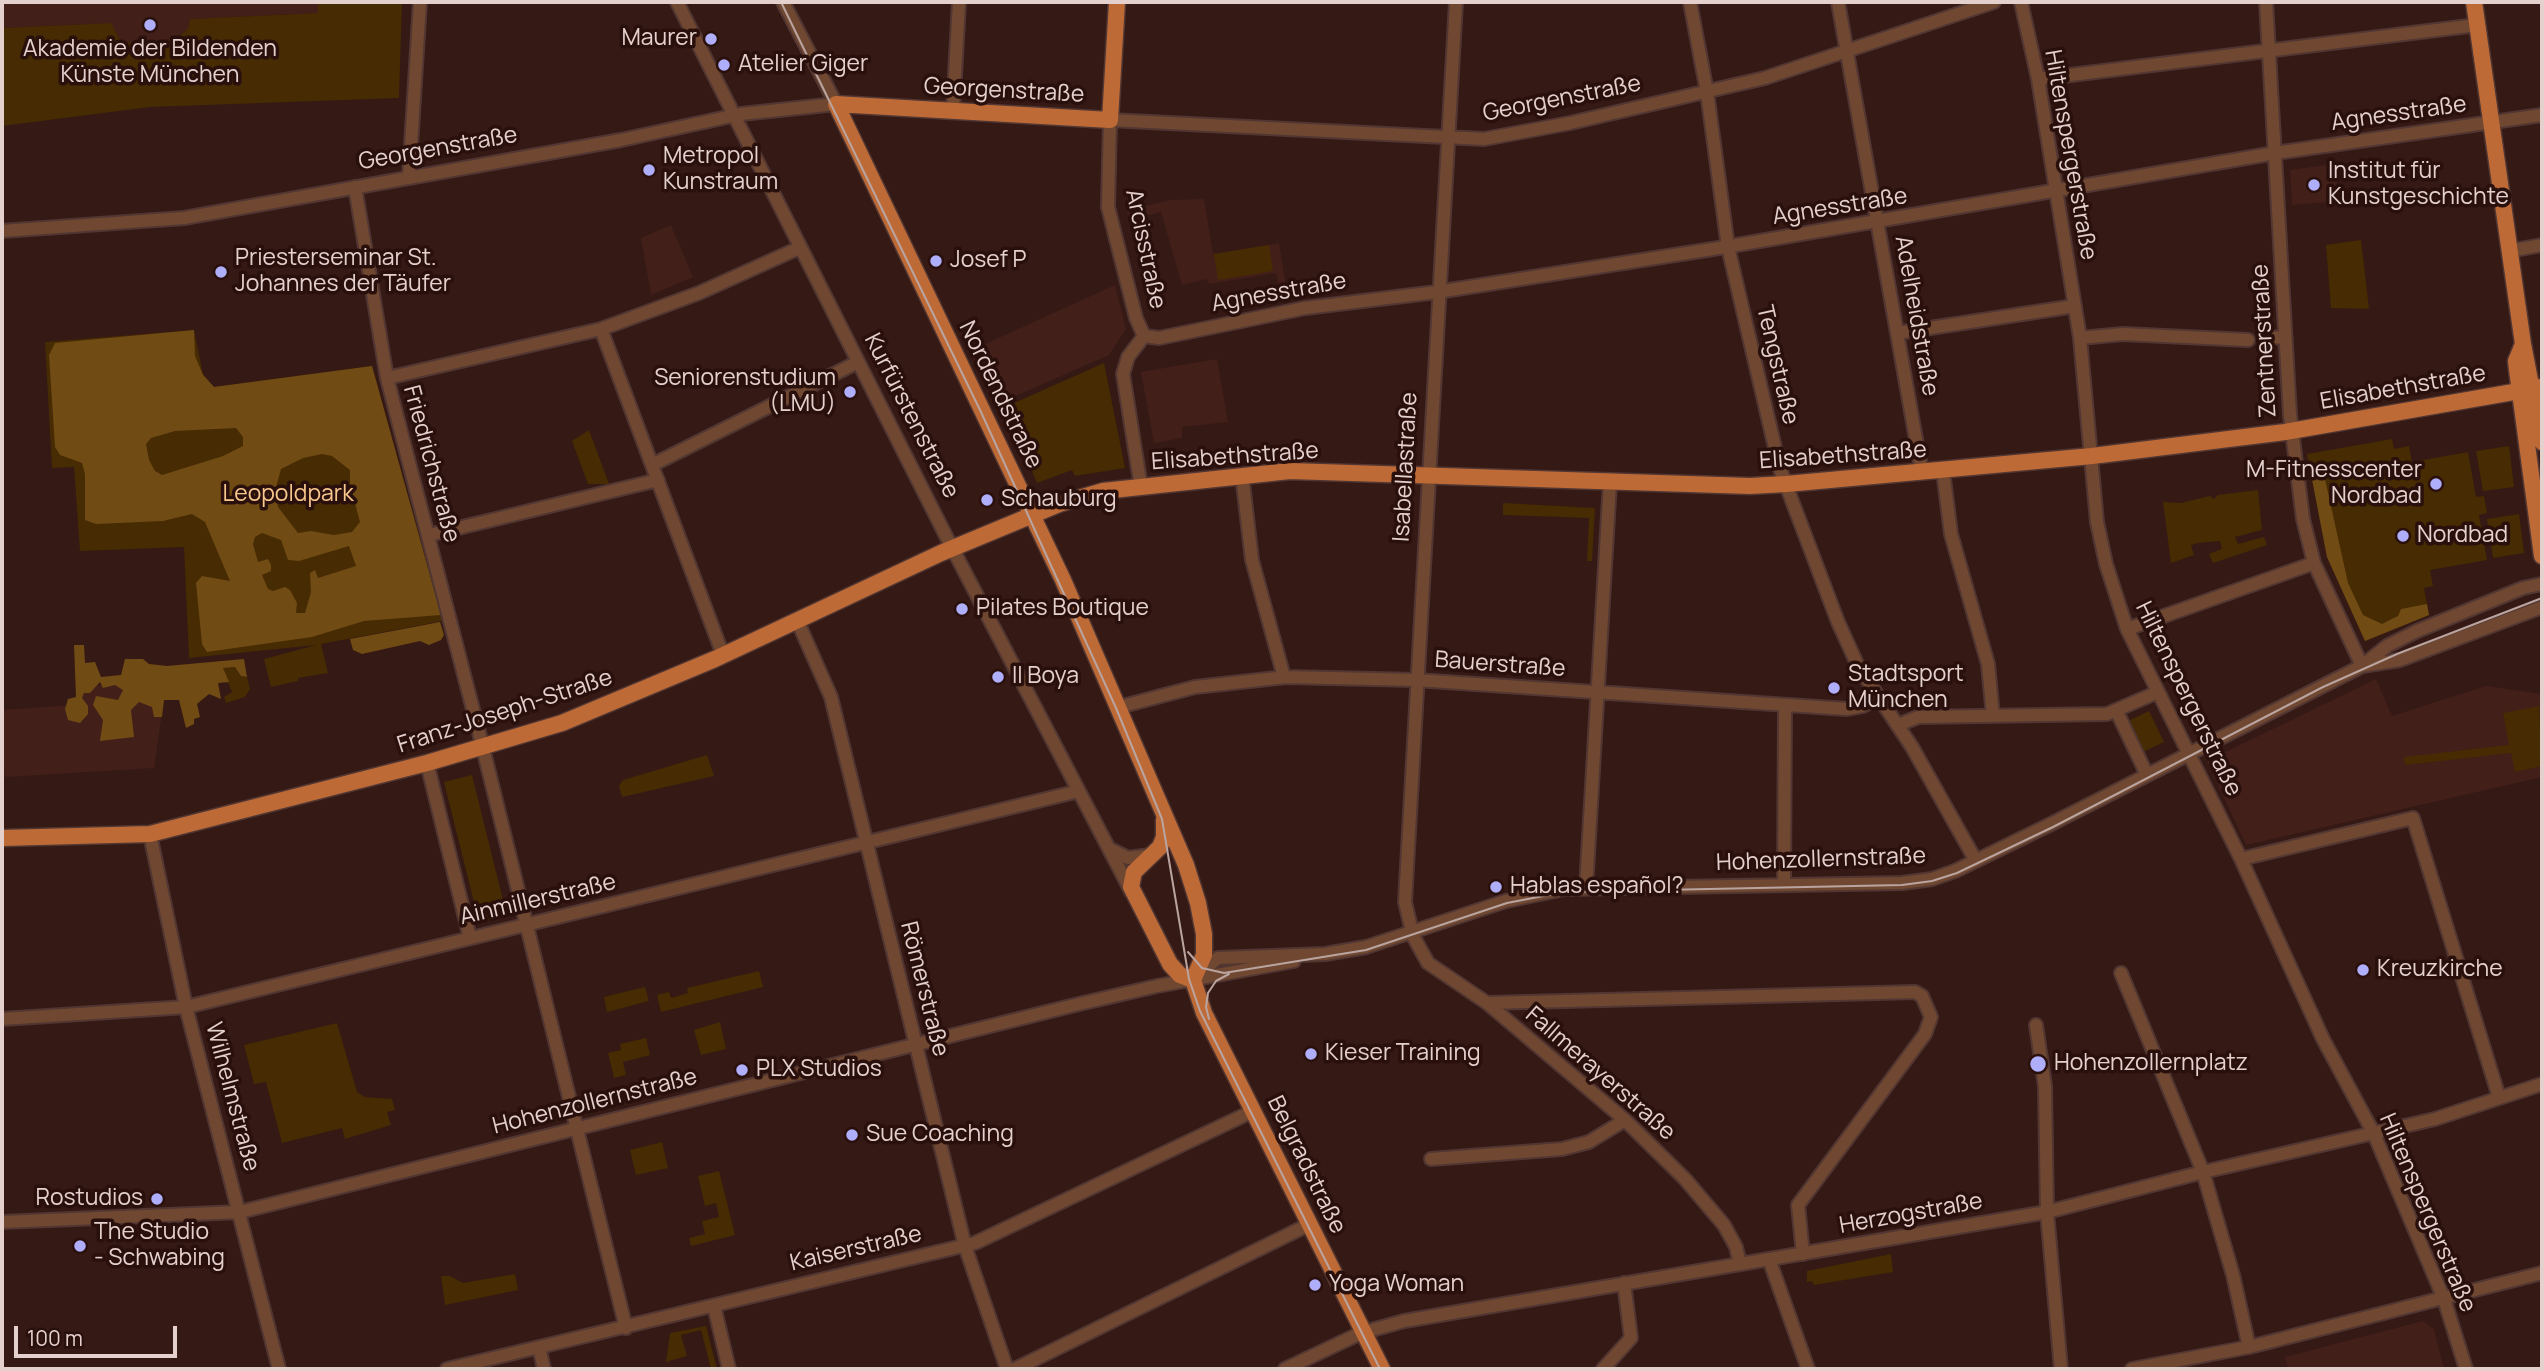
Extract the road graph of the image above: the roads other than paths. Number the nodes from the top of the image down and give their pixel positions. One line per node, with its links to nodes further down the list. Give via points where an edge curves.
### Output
1 (420, 2): 26 (street)
2 (677, 2): 21 (street, Kurfürstenstraße)
3 (783, 2): 18 (street, Nordendstraße)
4 (959, 2): 19 (street)
5 (1117, 2): 22 (main road, Arcisstraße)
6 (1456, 2): 24 (street, Isabellastraße)
7 (1690, 2): 17 (street, Tengstraße)
8 (1838, 2): 14 (street, Adelheidstraße)
9 (1994, 2): 14 (street, Georgenstraße)
10 (2021, 2): 16 (street, Hiltenspergerstraße)
11 (2266, 2): 15 (street, Zentnerstraße)
12 (2474, 2): 13 (main road)
13 (2477, 25): 15 (street); 23 (main road)
14 (1847, 49): 17 (street, Georgenstraße, via 1765,78); 29 (street, Adelheidstraße)
15 (2269, 51): 16 (street); 25 (street, Zentnerstraße)
16 (2038, 79): 28 (street, Hiltenspergerstraße)
17 (1707, 92): 24 (street, Georgenstraße, via 1525,132); 32 (street, Tengstraße)
18 (836, 104): 19 (main road, Georgenstraße); 21 (street, Georgenstraße); 59 (main road, Nordendstraße)
19 (953, 111): 22 (main road, Georgenstraße)
20 (2542, 115): 23 (street, Agnesstraße)
21 (734, 116): 26 (street, Georgenstraße); 33 (street, Kurfürstenstraße)
22 (1110, 120): 24 (street, Georgenstraße); 39 (street, Arcisstraße, via 1108,207)
23 (2490, 123): 25 (street, Agnesstraße); 34 (main road)
24 (1448, 139): 35 (street, Isabellastraße)
25 (2274, 153): 28 (street, Agnesstraße); 40 (street, Zentnerstraße)
26 (409, 177): 27 (street, Georgenstraße)
27 (355, 187): 30 (street, Georgenstraße, via 184,218); 45 (street, Friedrichstraße)
28 (2055, 193): 29 (street, Agnesstraße); 36 (street, Hiltenspergerstraße)
29 (1878, 222): 32 (street, Agnesstraße); 38 (street, Adelheidstraße)
30 (2, 232)
31 (2542, 245): 34 (street)
32 (1728, 247): 35 (street, Agnesstraße); 57 (street, Tengstraße)
33 (799, 248): 37 (street); 44 (street, Kurfürstenstraße)
34 (2508, 251): 46 (main road, via 2522,344 2516,361)
35 (1437, 292): 39 (street, Agnesstraße, via 1305,307 1159,338); 54 (street, Isabellastraße)
36 (2075, 306): 38 (street); 41 (street, Hiltenspergerstraße)
37 (601, 330): 45 (street); 50 (street)
38 (1897, 333): 52 (street, Adelheidstraße)
39 (1144, 336): 58 (street, via 1128,357 1123,373)
40 (2285, 337): 42 (street); 47 (street, Zentnerstraße)
41 (2080, 338): 43 (street, via 2123,334); 49 (street, Hiltenspergerstraße)
42 (2268, 338)
43 (2248, 340)
44 (858, 362): 50 (street); 61 (street, Kurfürstenstraße)
45 (387, 378): 60 (street, Friedrichstraße)
46 (2532, 389): 47 (main road, Elisabethstraße); 48 (main road); 62 (main road)
47 (2291, 431): 49 (main road, Elisabethstraße); 63 (street, Zentnerstraße)
48 (2542, 442)
49 (2092, 457): 51 (main road, Elisabethstraße); 67 (street, Hiltenspergerstraße, via 2097,522)
50 (652, 465): 55 (street)
51 (1943, 471): 52 (main road, Elisabethstraße); 78 (street, via 1951,534 1988,664)
52 (1922, 473): 57 (main road, Elisabethstraße)
53 (1242, 475): 54 (main road, Elisabethstraße, via 1290,471); 58 (main road, Elisabethstraße); 70 (street, via 1252,560)
54 (1427, 475): 56 (main road, Elisabethstraße); 71 (street, Isabellastraße)
55 (658, 480): 60 (street); 68 (street)
56 (1609, 482): 57 (main road, Elisabethstraße); 73 (street)
57 (1787, 484): 74 (street, Tengstraße, via 1838,622)
58 (1141, 487): 59 (main road, Elisabethstraße, via 1093,493)
59 (1032, 515): 61 (main road, Franz-Joseph-Straße); 76 (main road, Nordendstraße)
60 (429, 536): 80 (street, Friedrichstraße)
61 (953, 548): 66 (main road, Franz-Joseph-Straße); 84 (street, Kurfürstenstraße)
62 (2542, 556)
63 (2314, 563): 67 (street); 69 (street, Zentnerstraße)
64 (2542, 584): 69 (street, Hohenzollernstraße, via 2417,631)
65 (2542, 607): 69 (street, Hohenzollernstraße, via 2400,660)
66 (797, 620): 68 (main road, Franz-Joseph-Straße); 88 (street, Römerstraße, via 826,683)
67 (2127, 629): 72 (street, Hiltenspergerstraße)
68 (723, 655): 80 (main road, Franz-Joseph-Straße, via 593,712)
69 (2362, 666): 81 (street, Hohenzollernstraße)
70 (1284, 677): 71 (street, Bauerstraße); 76 (street, Bauerstraße, via 1195,687)
71 (1416, 680): 73 (street, Bauerstraße); 98 (street, Isabellastraße, via 1405,890)
72 (2158, 692): 77 (street); 81 (street, Hiltenspergerstraße)
73 (1595, 693): 75 (street, Bauerstraße); 95 (street)
74 (1878, 698): 75 (street, Bauerstraße, via 1858,708); 79 (street, Tengstraße)
75 (1785, 705): 94 (street)
76 (1118, 707): 85 (main road, Nordendstraße)
77 (2117, 712): 78 (street); 83 (street)
78 (1993, 716): 79 (street, via 1918,717)
79 (1898, 725): 92 (street, Tengstraße)
80 (483, 748): 82 (main road, Franz-Joseph-Straße); 97 (street, Friedrichstraße)
81 (2189, 753): 83 (street, Hohenzollernstraße); 91 (street, Hiltenspergerstraße)
82 (427, 763): 86 (main road, Franz-Joseph-Straße); 99 (street)
83 (2147, 775): 92 (street, Hohenzollernstraße)
84 (1079, 791): 88 (street, Ainmillerstraße); 89 (street, Kurfürstenstraße)
85 (1164, 814): 90 (main road, via 1164,837); 93 (main road, Nordendstraße)
86 (150, 834): 87 (main road, Franz-Joseph-Straße); 106 (street, Wilhelmstraße)
87 (2, 838)
88 (867, 842): 97 (street, Ainmillerstraße); 109 (street, Römerstraße)
89 (1110, 848): 90 (street, via 1128,858); 96 (street, Kurfürstenstraße)
90 (1155, 852): 93 (main road, via 1169,853); 96 (main road, via 1133,874)
91 (2241, 859): 111 (street, via 2413,818); 115 (street, Hiltenspergerstraße, via 2323,1039)
92 (1976, 861): 94 (street, Hohenzollernstraße, via 1918,881)
93 (1186, 865): 100 (main road, Nordendstraße)
94 (1784, 885): 95 (street, Hohenzollernstraße)
95 (1586, 888): 98 (street, Hohenzollernstraße, via 1518,897)
96 (1133, 893): 104 (main road, via 1170,964 1180,975)
97 (525, 924): 99 (street, Ainmillerstraße); 114 (street)
98 (1412, 933): 101 (street, Hohenzollernstraße); 105 (street, Fallmerayerstraße, via 1428,963)
99 (470, 938): 106 (street, Ainmillerstraße)
100 (1205, 947): 102 (street); 104 (main road)
101 (1325, 954): 102 (street, Hohenzollernstraße); 104 (street, Hohenzollernstraße)
102 (1223, 957): 104 (street, Hohenzollernstraße, via 1207,964)
103 (2121, 973): 117 (street)
104 (1194, 980): 109 (street, Hohenzollernstraße); 112 (main road, Belgradstraße, via 1202,1009)
105 (1488, 1003): 113 (street, Fallmerayerstraße); 123 (street, via 1916,992 1927,1001 1929,1025 1798,1205)
106 (186, 1007): 107 (street, Ainmillerstraße); 118 (street, Wilhelmstraße)
107 (2, 1019)
108 (2036, 1025): 119 (street, via 2045,1096)
109 (916, 1044): 114 (street, Hohenzollernstraße); 122 (street, Römerstraße)
110 (2542, 1084): 111 (street, Herzogstraße)
111 (2499, 1097): 115 (street, Herzogstraße)
112 (1253, 1111): 121 (main road, Belgradstraße); 122 (street, Kaiserstraße)
113 (1625, 1120): 116 (street, via 1589,1142 1562,1149); 125 (street, Fallmerayerstraße, via 1724,1225)
114 (576, 1128): 118 (street, Hohenzollernstraße); 130 (street)
115 (2374, 1134): 117 (street, Herzogstraße); 128 (street, Hiltenspergerstraße)
116 (1431, 1159)
117 (2203, 1172): 119 (street, Herzogstraße); 133 (street)
118 (240, 1212): 120 (street, Hohenzollernstraße); 134 (street, Wilhelmstraße)
119 (2047, 1212): 123 (street, Herzogstraße); 144 (street)
120 (2, 1222)
121 (1310, 1224): 131 (main road, Belgradstraße); 139 (street)
122 (965, 1246): 129 (street, Kaiserstraße); 138 (street, Römerstraße)
123 (1803, 1254): 124 (street, Herzogstraße)
124 (1769, 1259): 125 (street, Herzogstraße); 143 (street)
125 (1740, 1264): 127 (street, Herzogstraße)
126 (2542, 1273): 128 (street)
127 (1624, 1283): 131 (street, Herzogstraße); 142 (street, via 1630,1338)
128 (2444, 1298): 133 (street); 146 (street, Hiltenspergerstraße)
129 (714, 1306): 130 (street, Kaiserstraße); 137 (street)
130 (626, 1328): 132 (street, Kaiserstraße)
131 (1363, 1332): 140 (street, Herzogstraße); 141 (main road, Belgradstraße)
132 (539, 1347): 135 (street, Kaiserstraße); 136 (street)
133 (2249, 1347): 145 (street)
134 (279, 1369)
135 (447, 1369)
136 (544, 1369)
137 (729, 1369)
138 (1007, 1369)
139 (1015, 1369)
140 (1285, 1369)
141 (1382, 1369)
142 (1603, 1369)
143 (1808, 1369)
144 (2061, 1369)
145 (2132, 1369)
146 (2466, 1369)

